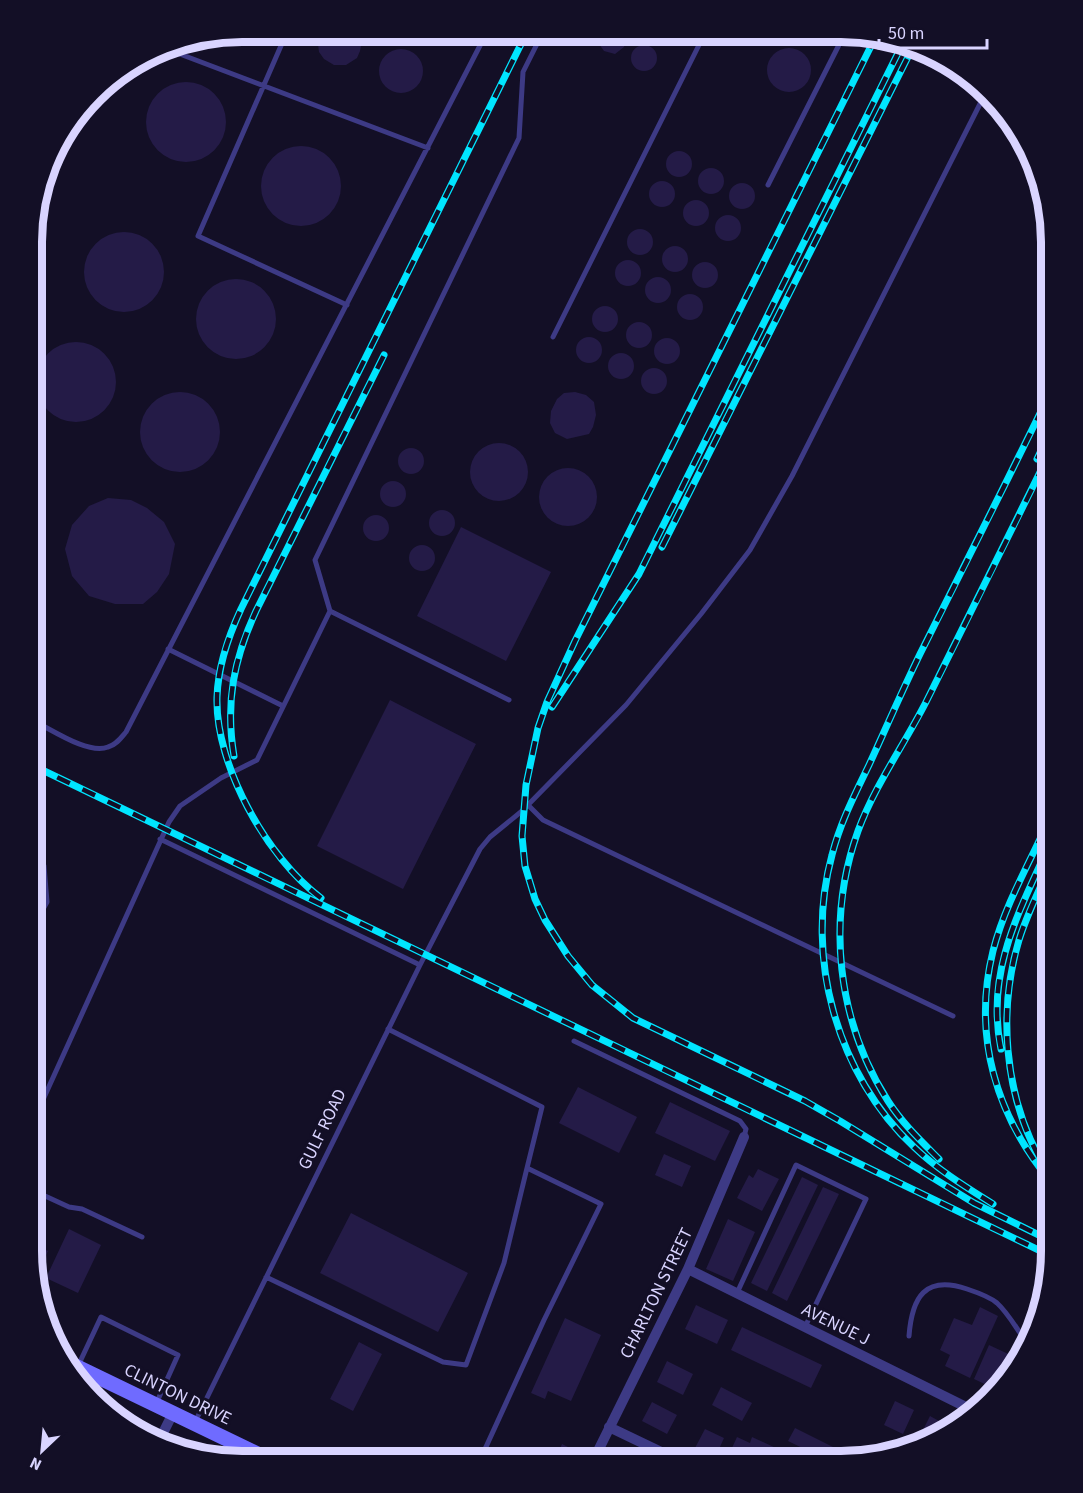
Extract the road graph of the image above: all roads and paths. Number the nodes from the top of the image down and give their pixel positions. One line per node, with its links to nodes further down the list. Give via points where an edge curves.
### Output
1 (283, 42): 7 (lane)
2 (482, 42): 9 (lane)
3 (538, 42): 13 (lane, via 524,72 519,138 315,560)
4 (700, 42): 12 (lane)
5 (840, 42): 10 (lane)
6 (177, 53): 7 (lane)
7 (263, 86): 9 (lane); 11 (lane, via 198,236)
8 (982, 101): 18 (lane, GULF ROAD, via 792,476 750,550 626,705)
9 (429, 148): 11 (lane)
10 (768, 185)
11 (347, 305): 14 (lane)
12 (553, 337)
13 (330, 611): 15 (lane); 16 (lane)
14 (168, 649): 16 (lane); 17 (lane, via 126,732 109,747 84,746)
15 (509, 700)
16 (283, 706): 19 (lane, via 257,760 221,778 180,806)
17 (42, 725)
18 (528, 805): 22 (lane, GULF ROAD, via 480,849); 23 (lane, via 543,820)
19 (160, 839): 22 (lane); 26 (lane)
20 (42, 863): 21 (lane, via 47,902)
21 (42, 911)
22 (420, 965): 24 (lane, GULF ROAD)
23 (953, 1016)
24 (388, 1029): 28 (lane, via 542,1107); 32 (lane, GULF ROAD)
25 (574, 1041): 27 (lane, via 740,1121 746,1129)
26 (42, 1102)
27 (744, 1137): 31 (street, CHARLTON STREET)
28 (527, 1168): 32 (lane, via 504,1263 466,1365 443,1362); 46 (lane, via 601,1204)
29 (42, 1195): 30 (lane)
30 (142, 1236)
31 (688, 1269): 33 (street, AVENUE J); 43 (street, CHARLTON STREET)
32 (266, 1277): 42 (lane, GULF ROAD)
33 (737, 1293): 34 (street, AVENUE J); 34 (lane, via 796,1165 856,1194 866,1199)
34 (805, 1327): 40 (street, AVENUE J)
35 (909, 1336): 36 (lane, via 911,1310 923,1293 935,1285 952,1284 996,1302)
36 (1022, 1336)
37 (76, 1362): 39 (lane, via 101,1317 178,1355)
38 (82, 1370): 39 (main road, CLINTON DRIVE)
39 (156, 1404): 41 (main road, CLINTON DRIVE)
40 (965, 1407)
41 (173, 1413): 42 (main road, CLINTON DRIVE); 44 (street)
42 (194, 1423): 45 (main road, CLINTON DRIVE)
43 (609, 1427): 47 (street, CHARLTON STREET); 48 (street)
44 (163, 1434)
45 (252, 1451)
46 (485, 1451)
47 (598, 1451)
48 (659, 1451)

